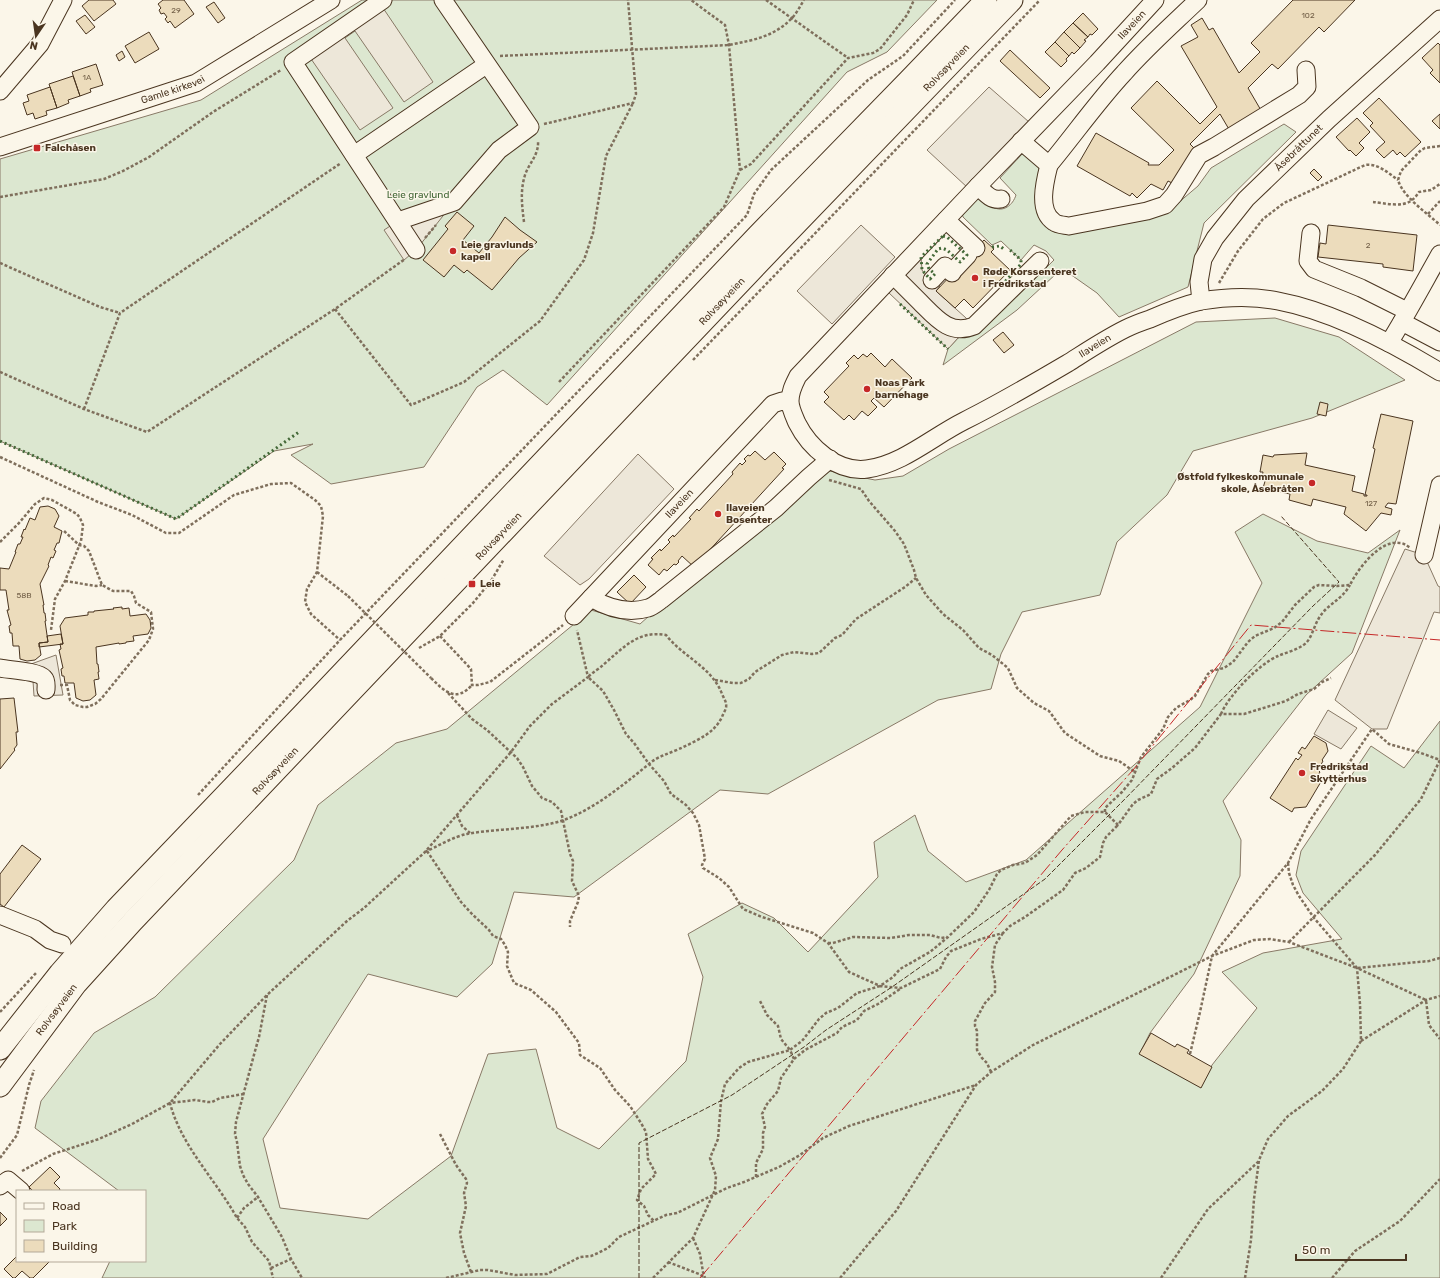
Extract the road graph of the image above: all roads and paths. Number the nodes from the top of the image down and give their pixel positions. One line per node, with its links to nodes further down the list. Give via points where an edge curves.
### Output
1 (64, 0): 24 (street, via 40,44)
2 (331, 0): 29 (street, Gamle kirkevei, via 196,83)
3 (383, 0): 22 (street)
4 (443, 0): 21 (street)
5 (628, 0): 19 (path)
6 (692, 0): 18 (path, via 725,25)
7 (766, 0): 16 (path)
8 (804, 0): 16 (path)
9 (914, 0): 20 (path, via 906,15 880,48 873,53)
10 (955, 0): 85 (path, via 903,56 868,80 771,170 754,194 747,215)
11 (986, 0): 130 (main road, Rolvsøyveien, via 758,235 116,909 60,973)
12 (1012, 0): 137 (main road, Rolvsøyveien, via 133,921 76,984)
13 (1040, 0): 61 (path)
14 (1155, 0): 27 (street, Ilaveien)
15 (1198, 0): 31 (street, via 1125,71)
16 (792, 18): 18 (path, via 761,39); 20 (path)
17 (1440, 19): 55 (street, Åsebråttunet, via 1329,119 1246,199 1215,238 1203,259 1199,282)
18 (729, 45): 19 (path); 32 (path)
19 (632, 50): 21 (path); 25 (path, via 636,94)
20 (848, 58): 32 (path, via 751,164)
21 (484, 61): 26 (street); 30 (street)
22 (293, 62): 30 (street); 36 (path, via 213,112 150,157 123,172 104,179)
23 (1306, 70): 31 (street, via 1307,87 1299,95 1199,155 1165,205 1147,211 1069,226 1060,224 1053,221 1045,211 1045,179)
24 (0, 91)
25 (633, 103): 26 (path); 56 (path, via 606,156 593,233 584,260 540,321 464,382 411,405)
26 (530, 127): 40 (street, via 499,150); 45 (path, via 538,139 538,148 525,174 521,195)
27 (1021, 141): 31 (street); 35 (street, Ilaveien)
28 (1440, 146): 33 (path, via 1420,150 1401,171)
29 (0, 147)
30 (354, 155): 44 (street); 57 (path)
31 (1049, 165)
32 (740, 170): 64 (path, via 724,207)
33 (1398, 180): 38 (path); 54 (path, via 1373,164 1365,165 1284,203 1264,219 1238,251 1219,284)
34 (1440, 184): 38 (path, via 1431,190 1418,192)
35 (978, 186): 37 (street, via 995,200); 43 (street, Ilaveien)
36 (0, 197)
37 (1001, 199)
38 (1412, 200): 41 (path, via 1401,204); 42 (path)
39 (1440, 201): 42 (path)
40 (454, 202): 44 (street); 48 (path)
41 (1373, 202)
42 (1428, 214): 46 (path)
43 (946, 220): 52 (street, Ilaveien); 53 (street, via 972,252 952,272 945,266)
44 (398, 221): 48 (street)
45 (524, 222)
46 (1440, 225)
47 (1311, 233): 58 (street, via 1308,261 1314,269 1361,288)
48 (416, 250): 56 (path)
49 (1440, 254): 58 (street)
50 (1040, 261): 52 (street, via 974,326 965,329 957,329 940,322)
51 (0, 263): 57 (path, via 100,307)
52 (893, 275): 65 (street, Ilaveien, via 798,376 791,390)
53 (932, 280)
54 (1220, 299): 55 (street, Ilaveien); 60 (street, Ilaveien, via 1255,298 1304,308)
55 (1201, 301): 68 (street, Ilaveien, via 1125,329 1023,390 892,461 867,469 856,469 840,465)
56 (335, 309): 66 (path, via 147,432)
57 (120, 313): 66 (path)
58 (1405, 316): 59 (street); 60 (street)
59 (1440, 342)
60 (1388, 343): 63 (street, Ilaveien)
61 (691, 362)
62 (0, 372): 66 (path)
63 (1440, 372)
64 (559, 382)
65 (789, 403): 68 (street, Ilaveien, via 802,432 815,448); 81 (street, Ilaveien, via 782,401 773,404)
66 (84, 409)
67 (0, 457): 76 (path, via 132,515 166,533 179,533 234,495 271,484 291,483 321,506 323,516)
68 (830, 459): 69 (street)
69 (809, 477): 77 (path, via 861,489 901,539); 81 (street, via 776,508 649,608 628,612 601,604)
70 (1440, 485): 74 (street)
71 (63, 530): 73 (path)
72 (0, 542): 73 (path, via 35,504 44,498 52,500 80,518 83,525)
73 (79, 545): 78 (path); 79 (path, via 89,551)
74 (1419, 552): 80 (path, via 1394,542 1384,546 1365,562)
75 (504, 558): 84 (path, via 486,589)
76 (317, 572): 85 (path, via 307,589 305,602 312,614); 95 (path, bridge, via 348,596)
77 (916, 578): 92 (path, via 856,619 842,635 819,653 782,654 741,682 733,684); 100 (path, via 926,595 943,614 963,630 979,648 1008,668 1017,688 1034,703 1049,711 1065,733 1100,756 1119,761)
78 (65, 581): 79 (path); 83 (path, via 55,599)
79 (102, 585): 94 (path, via 110,590 130,591 136,603 152,612 153,629 149,640 95,704 83,707 75,705 70,700 67,685)
80 (1350, 585): 96 (path, via 1343,596 1321,615 1307,642 1252,673); 100 (path, via 1314,587 1282,622 1248,642 1233,662 1224,668 1209,672 1195,696 1176,708 1168,717 1151,746 1142,754)
81 (591, 598): 82 (street, Ilaveien)
82 (574, 616): 90 (path); 93 (path, via 490,682)
83 (51, 630)
84 (440, 636): 86 (path); 93 (path, via 471,669)
85 (340, 640): 101 (path)
86 (415, 650)
87 (410, 656): 88 (path)
88 (404, 661)
89 (0, 668): 94 (street, via 38,674 44,678)
90 (588, 677): 92 (path, via 636,638 662,634 700,664); 97 (path, via 552,704 530,726); 99 (path, via 603,691 626,734)
91 (1331, 678): 96 (path, via 1314,689 1286,701 1244,714)
92 (715, 680): 99 (path, via 726,699 726,709 719,723 705,736 660,756)
93 (472, 685): 95 (path, via 462,693)
94 (46, 688)
95 (448, 693): 97 (path, via 472,719)
96 (1221, 714): 105 (path, via 1195,748 1157,779 1151,794 1132,804)
97 (511, 752): 103 (path); 104 (path, via 523,767 532,786 542,798 557,806)
98 (1440, 759): 108 (path, via 1389,744 1372,728 1311,819); 110 (path, via 1421,799 1375,855)
99 (649, 764): 104 (path, via 609,796); 115 (path, via 672,794 693,813 699,825 705,859 703,868 724,882 744,908 762,917 813,933)
100 (1135, 772): 102 (path, via 1131,782 1105,808)
101 (196, 798)
102 (1105, 812): 105 (path); 113 (path, via 1085,812 1071,816 1037,855 1000,870 974,912)
103 (457, 814): 106 (path, via 462,826); 107 (path)
104 (563, 820): 106 (path); 111 (path, via 573,861 572,881 579,896)
105 (1118, 825): 112 (path, via 1106,837 1100,857 1096,861 1075,873 1062,890)
106 (471, 833): 107 (path)
107 (426, 851): 123 (path); 150 (path, via 461,902 505,945 508,952 507,966 514,983 531,990 556,1012 578,1043 580,1055 600,1068 641,1123 646,1132 648,1159 656,1174 641,1190 637,1200)
108 (1288, 862): 110 (path, via 1293,886); 117 (path)
109 (0, 915): 116 (street, via 36,929 50,940)
110 (1314, 918): 114 (path); 119 (path)
111 (570, 927)
112 (1003, 933): 122 (path, via 951,951 940,969); 135 (path, via 995,945 992,967 995,992 975,1021 978,1050)
113 (948, 937): 115 (path, via 853,937); 121 (path, via 930,952 900,969)
114 (1289, 942): 117 (path, via 1254,940); 119 (path)
115 (828, 943): 121 (path, via 849,972)
116 (62, 944)
117 (1212, 956): 132 (path); 135 (path, via 1033,1045)
118 (1440, 958): 119 (path)
119 (1357, 968): 125 (path); 129 (path)
120 (36, 972): 127 (path)
121 (880, 986): 122 (path); 131 (path, via 856,993 826,1014 802,1041)
122 (901, 988): 133 (path, via 864,1011 857,1020 811,1046)
123 (267, 995): 138 (path); 139 (path, via 220,1044)
124 (1440, 996): 125 (path)
125 (1426, 1000): 128 (path, via 1429,1025); 129 (path)
126 (760, 1001): 131 (path, via 767,1015 778,1026 781,1039)
127 (0, 1012)
128 (1440, 1039)
129 (1361, 1040): 142 (path, via 1344,1069 1322,1091 1288,1116 1268,1139)
130 (0, 1050)
131 (790, 1050): 133 (path); 147 (path, via 748,1062 725,1084 718,1139 710,1158 716,1180)
132 (1190, 1054)
133 (794, 1059): 143 (path, via 781,1078 778,1091 762,1114 765,1127 763,1149 756,1163)
134 (35, 1068): 141 (path, via 17,1135)
135 (991, 1072): 136 (path)
136 (976, 1085): 143 (path, via 849,1126 823,1138 779,1167); 163 (path, via 896,1211)
137 (0, 1086)
138 (244, 1094): 139 (path, via 212,1102 195,1100); 148 (path, via 235,1134 241,1171)
139 (170, 1103): 145 (path, via 99,1139 53,1154); 149 (path, via 183,1135)
140 (440, 1134): 155 (path, via 467,1183 464,1193 466,1206 460,1233)
141 (0, 1158)
142 (1259, 1160): 164 (path, via 1208,1209); 165 (path)
143 (756, 1177): 147 (path)
144 (1440, 1180): 166 (path, via 1400,1221 1356,1251)
145 (4, 1183): 146 (street)
146 (19, 1190)
147 (712, 1196): 150 (path); 151 (path)
148 (258, 1197): 149 (path, via 244,1208); 152 (path, via 282,1237)
149 (237, 1218): 154 (path, via 245,1227 252,1242 269,1261)
150 (654, 1221): 156 (path, via 619,1238 598,1253 580,1257)
151 (693, 1238): 153 (path); 162 (path, via 700,1254)
152 (291, 1259): 154 (path); 158 (path)
153 (668, 1262): 161 (path); 162 (path)
154 (271, 1268): 157 (path)
155 (470, 1272): 156 (path, via 488,1270 515,1275); 159 (path)
156 (543, 1274): 160 (path)
157 (273, 1278)
158 (302, 1278)
159 (446, 1278)
160 (545, 1278)
161 (653, 1278)
162 (705, 1278)
163 (840, 1278)
164 (1161, 1278)
165 (1245, 1278)
166 (1332, 1278)

